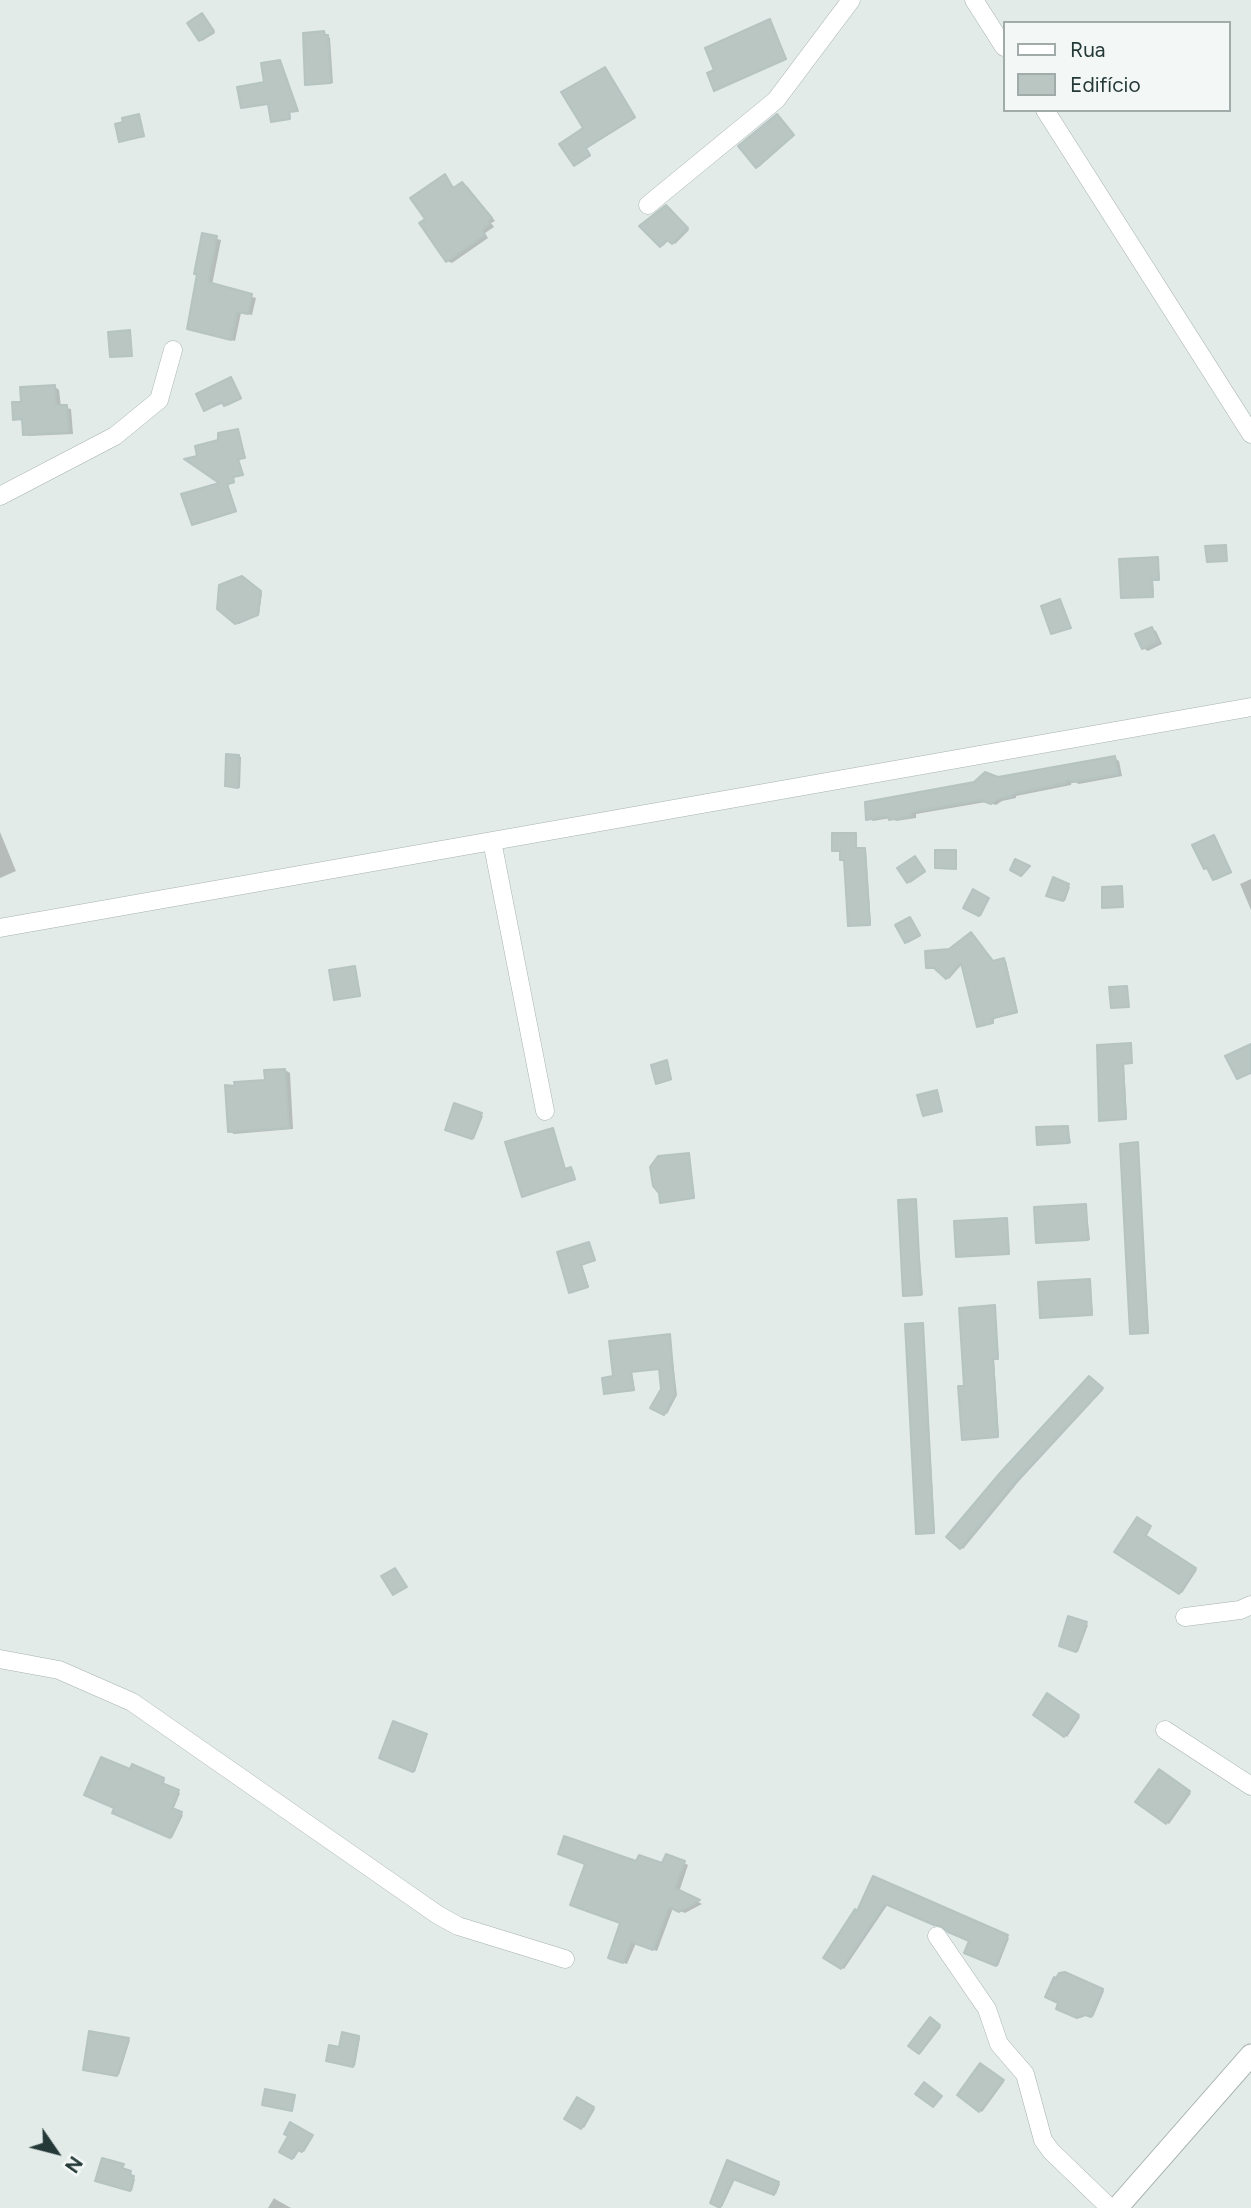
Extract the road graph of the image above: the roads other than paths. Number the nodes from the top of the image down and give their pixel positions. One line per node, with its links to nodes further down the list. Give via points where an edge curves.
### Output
1 (851, 0): 5 (street, via 776,100)
2 (974, 0): 3 (street)
3 (1002, 44)
4 (1046, 112): 7 (street)
5 (648, 205)
6 (173, 350): 8 (street, via 159,400 115,436)
7 (1251, 434)
8 (0, 496)
9 (1251, 707): 10 (street)
10 (492, 841): 11 (street); 12 (street)
11 (0, 928)
12 (545, 1111)
13 (1251, 1605): 14 (street)
14 (1185, 1617)
15 (0, 1659): 19 (street, via 59,1670 132,1702 438,1915 458,1926)
16 (1165, 1730): 17 (street)
17 (1251, 1786)
18 (937, 1936): 21 (street, via 987,2009 999,2044 1025,2074 1042,2140)
19 (565, 1959)
20 (1251, 2055): 22 (street)
21 (1110, 2208)
22 (1116, 2208)

